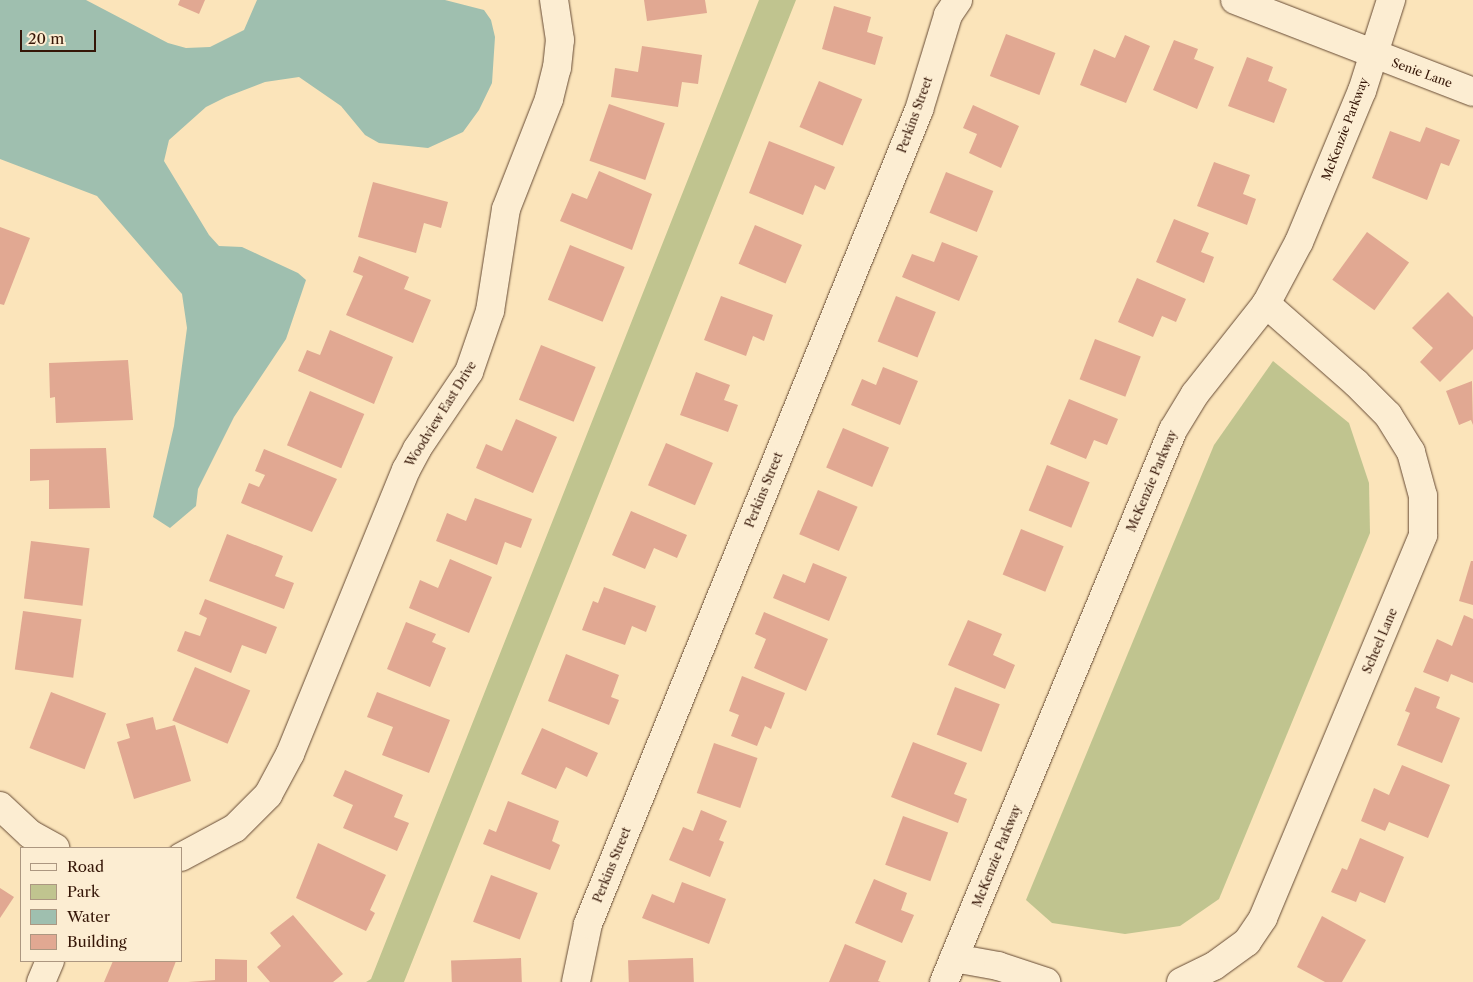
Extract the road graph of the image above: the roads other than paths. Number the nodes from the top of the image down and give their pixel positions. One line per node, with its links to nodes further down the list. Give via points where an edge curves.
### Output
1 (554, 0): 10 (street, Woodview East Drive, via 560,40 557,68 549,99 506,209 490,311 470,372 406,470 290,754 268,795 235,828)
2 (958, 0): 14 (street, Perkins Street, via 948,15 919,110 588,924)
3 (1236, 0): 5 (street, Senie Lane)
4 (1391, 0): 5 (street, McKenzie Parkway)
5 (1371, 55): 6 (street, Senie Lane); 7 (street, McKenzie Parkway, via 1362,91 1318,198)
6 (1473, 92)
7 (1266, 304): 12 (street, McKenzie Parkway, via 1195,394 1173,430); 16 (street, Scheel Lane, via 1388,415 1411,452 1422,496 1423,535 1263,918 1247,942 1214,966)
8 (0, 806): 9 (street, via 30,834)
9 (53, 847)
10 (182, 856)
11 (50, 962): 13 (street)
12 (949, 970): 15 (street, via 998,966)
13 (41, 982)
14 (576, 982)
15 (1046, 982)
16 (1181, 982)

